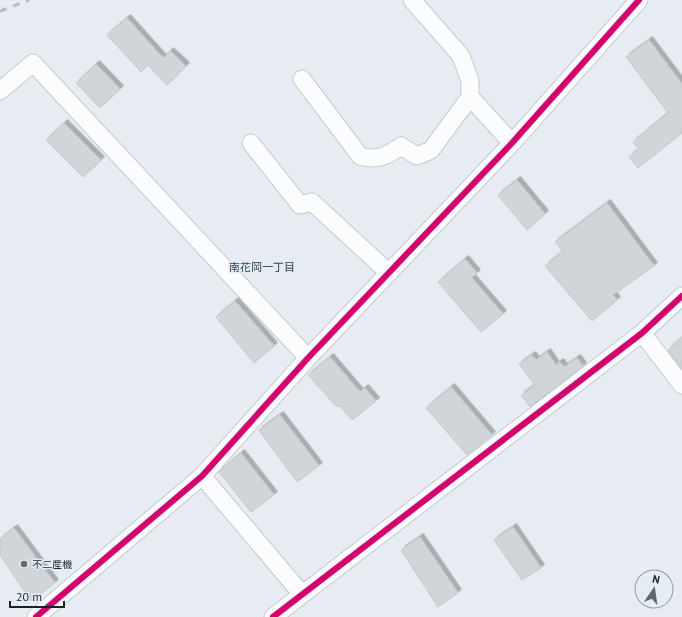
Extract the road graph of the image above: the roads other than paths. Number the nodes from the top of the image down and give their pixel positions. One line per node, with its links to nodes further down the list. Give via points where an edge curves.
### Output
1 (412, 0): 5 (street, via 461,56 470,81)
2 (639, 0): 7 (street)
3 (302, 79): 5 (street, via 360,156 372,159 387,156 401,146 417,156 430,150)
4 (0, 91): 11 (street, via 33,63)
5 (470, 97): 7 (street)
6 (251, 142): 8 (street, via 300,205 312,202)
7 (512, 143): 8 (street)
8 (388, 272): 11 (street)
9 (682, 296): 10 (street)
10 (642, 333): 12 (street); 14 (street)
11 (308, 358): 13 (street)
12 (682, 385)
13 (202, 476): 14 (street); 15 (street)
14 (301, 593): 16 (street)
15 (36, 617)
16 (273, 617)

